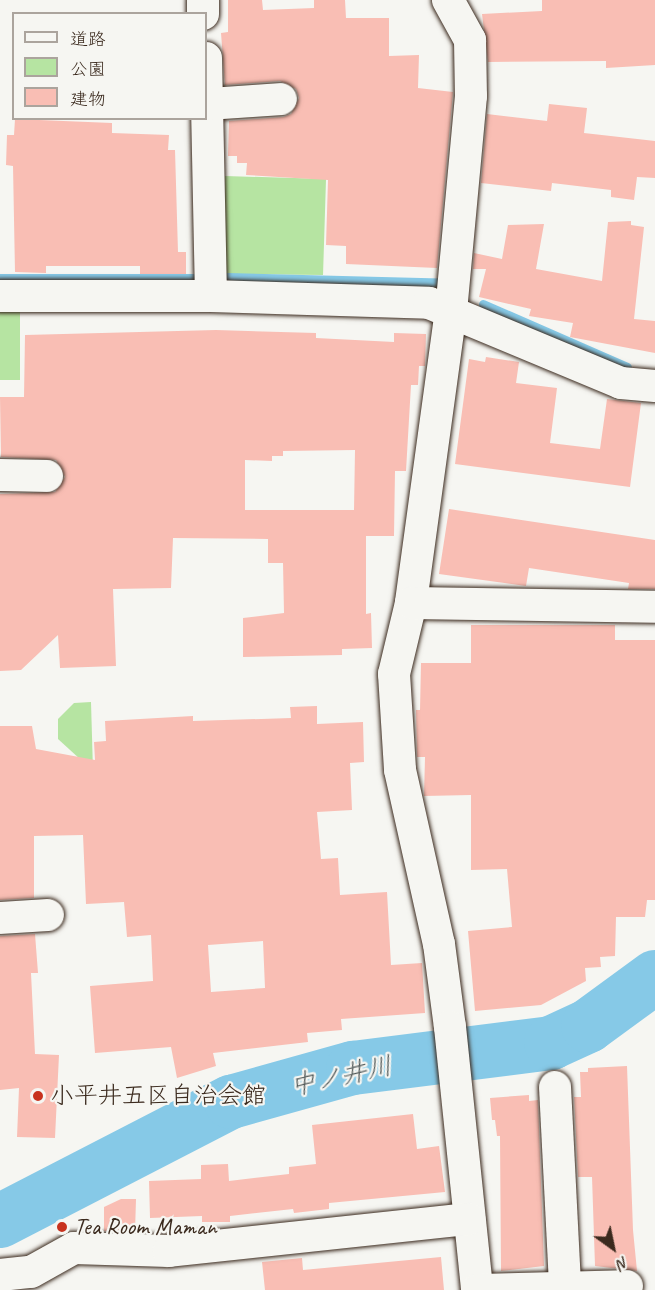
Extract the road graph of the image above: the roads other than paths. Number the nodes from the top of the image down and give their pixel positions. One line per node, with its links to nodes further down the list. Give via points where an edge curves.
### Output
1 (448, 0): 7 (street, via 470,40 471,96)
2 (207, 81): 4 (street)
3 (280, 99): 4 (street)
4 (208, 104): 6 (street)
5 (0, 296): 6 (street)
6 (211, 296): 7 (street, via 429,303)
7 (452, 310): 8 (street, via 621,383); 11 (street)
8 (655, 386)
9 (0, 475): 10 (street)
10 (47, 476)
11 (411, 603): 12 (street); 16 (street, via 394,674 400,770 439,944)
12 (655, 607)
13 (48, 915): 14 (street)
14 (0, 918)
15 (555, 1087): 18 (street)
16 (469, 1219): 17 (street, via 169,1251 74,1248 31,1272); 20 (street)
17 (0, 1275)
18 (565, 1286): 19 (street); 20 (street)
19 (627, 1286)
20 (477, 1290)

